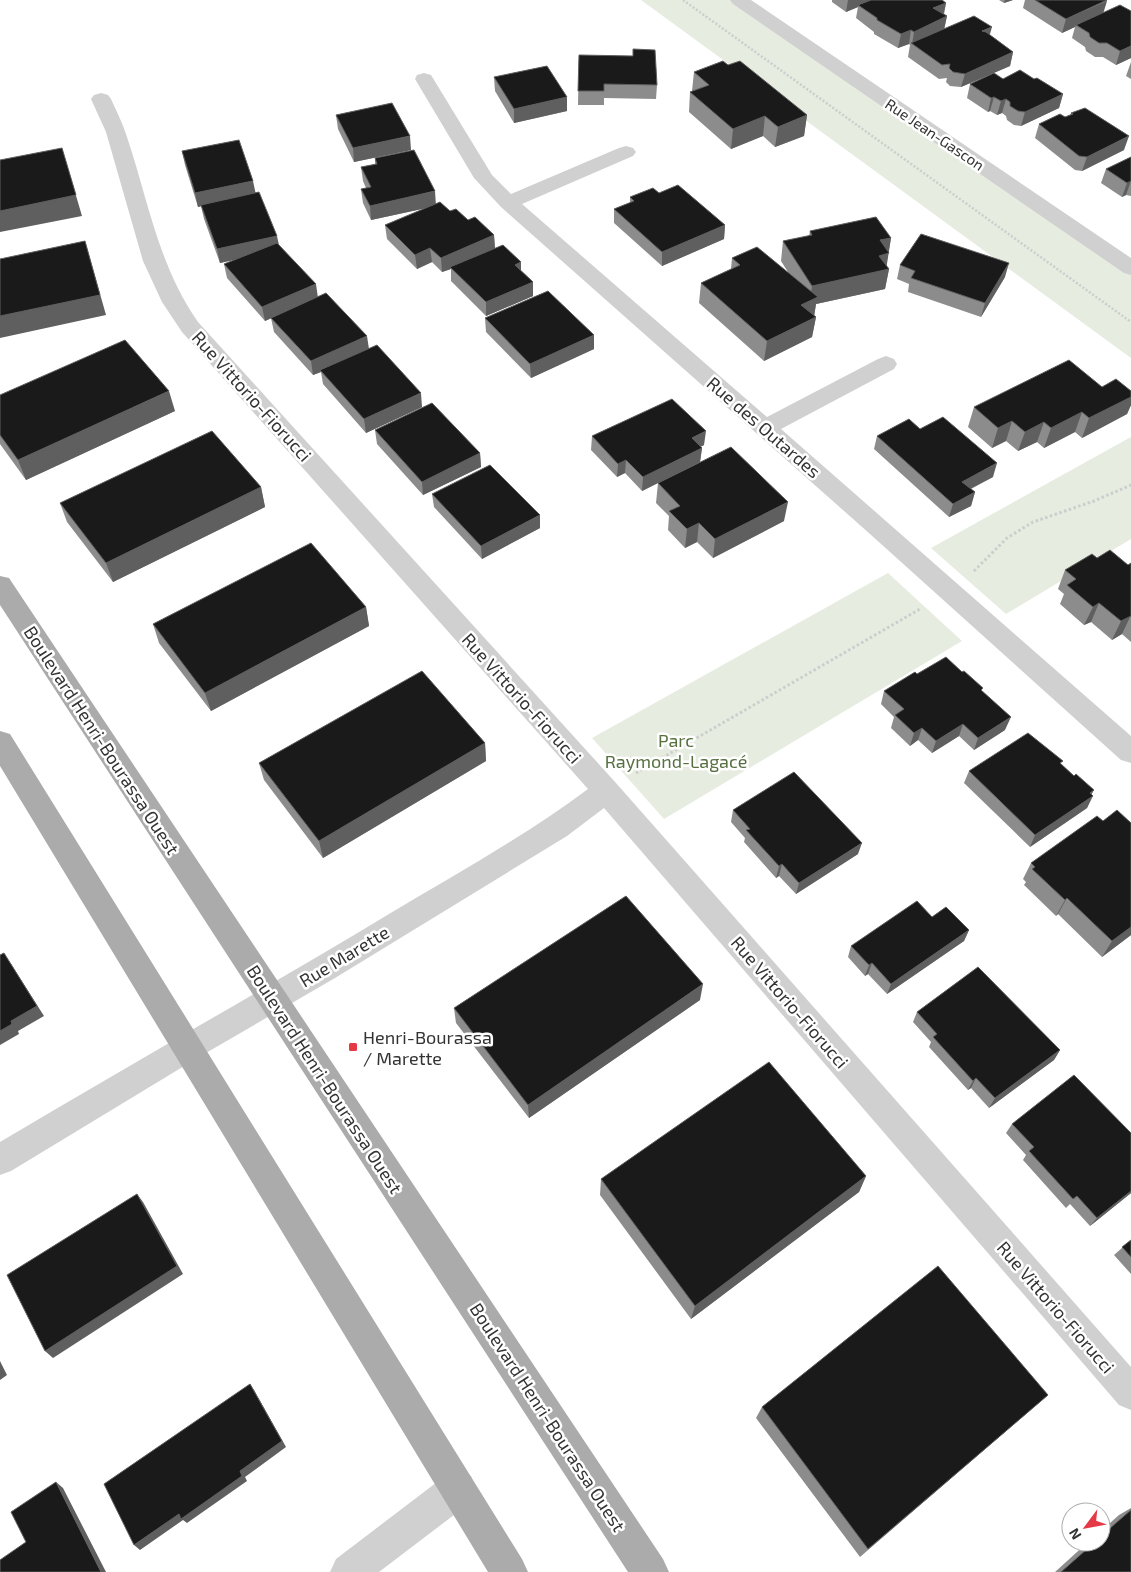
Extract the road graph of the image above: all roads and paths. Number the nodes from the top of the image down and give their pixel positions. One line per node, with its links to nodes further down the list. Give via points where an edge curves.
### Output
1 (683, 0): 8 (path)
2 (739, 0): 7 (street, Rue Jean-Gascon)
3 (424, 79): 6 (street, Rue des Outardes, via 484,178)
4 (100, 99): 16 (street, Rue Vittorio-Fiorucci, via 116,132 154,261 190,327)
5 (626, 152): 6 (street)
6 (508, 203): 10 (street, Rue des Outardes)
7 (1131, 268)
8 (1131, 322)
9 (886, 364): 10 (street)
10 (765, 428): 13 (street, Rue des Outardes)
11 (1131, 485): 13 (path, via 1033,522 1007,538)
12 (0, 585): 17 (main road, Boulevard Henri-Bourassa Ouest)
13 (951, 592): 15 (street, Rue des Outardes); 16 (path)
14 (0, 742): 18 (main road)
15 (1131, 752)
16 (606, 791): 17 (street, Rue Marette, via 557,828); 20 (street, Rue Vittorio-Fiorucci)
17 (273, 999): 18 (street, Rue Marette); 24 (main road, Boulevard Henri-Bourassa Ouest)
18 (188, 1047): 19 (street, Rue Marette); 21 (main road)
19 (0, 1160)
20 (1131, 1393)
21 (458, 1489): 22 (street); 23 (main road)
22 (348, 1572)
23 (509, 1572)
24 (650, 1572)

